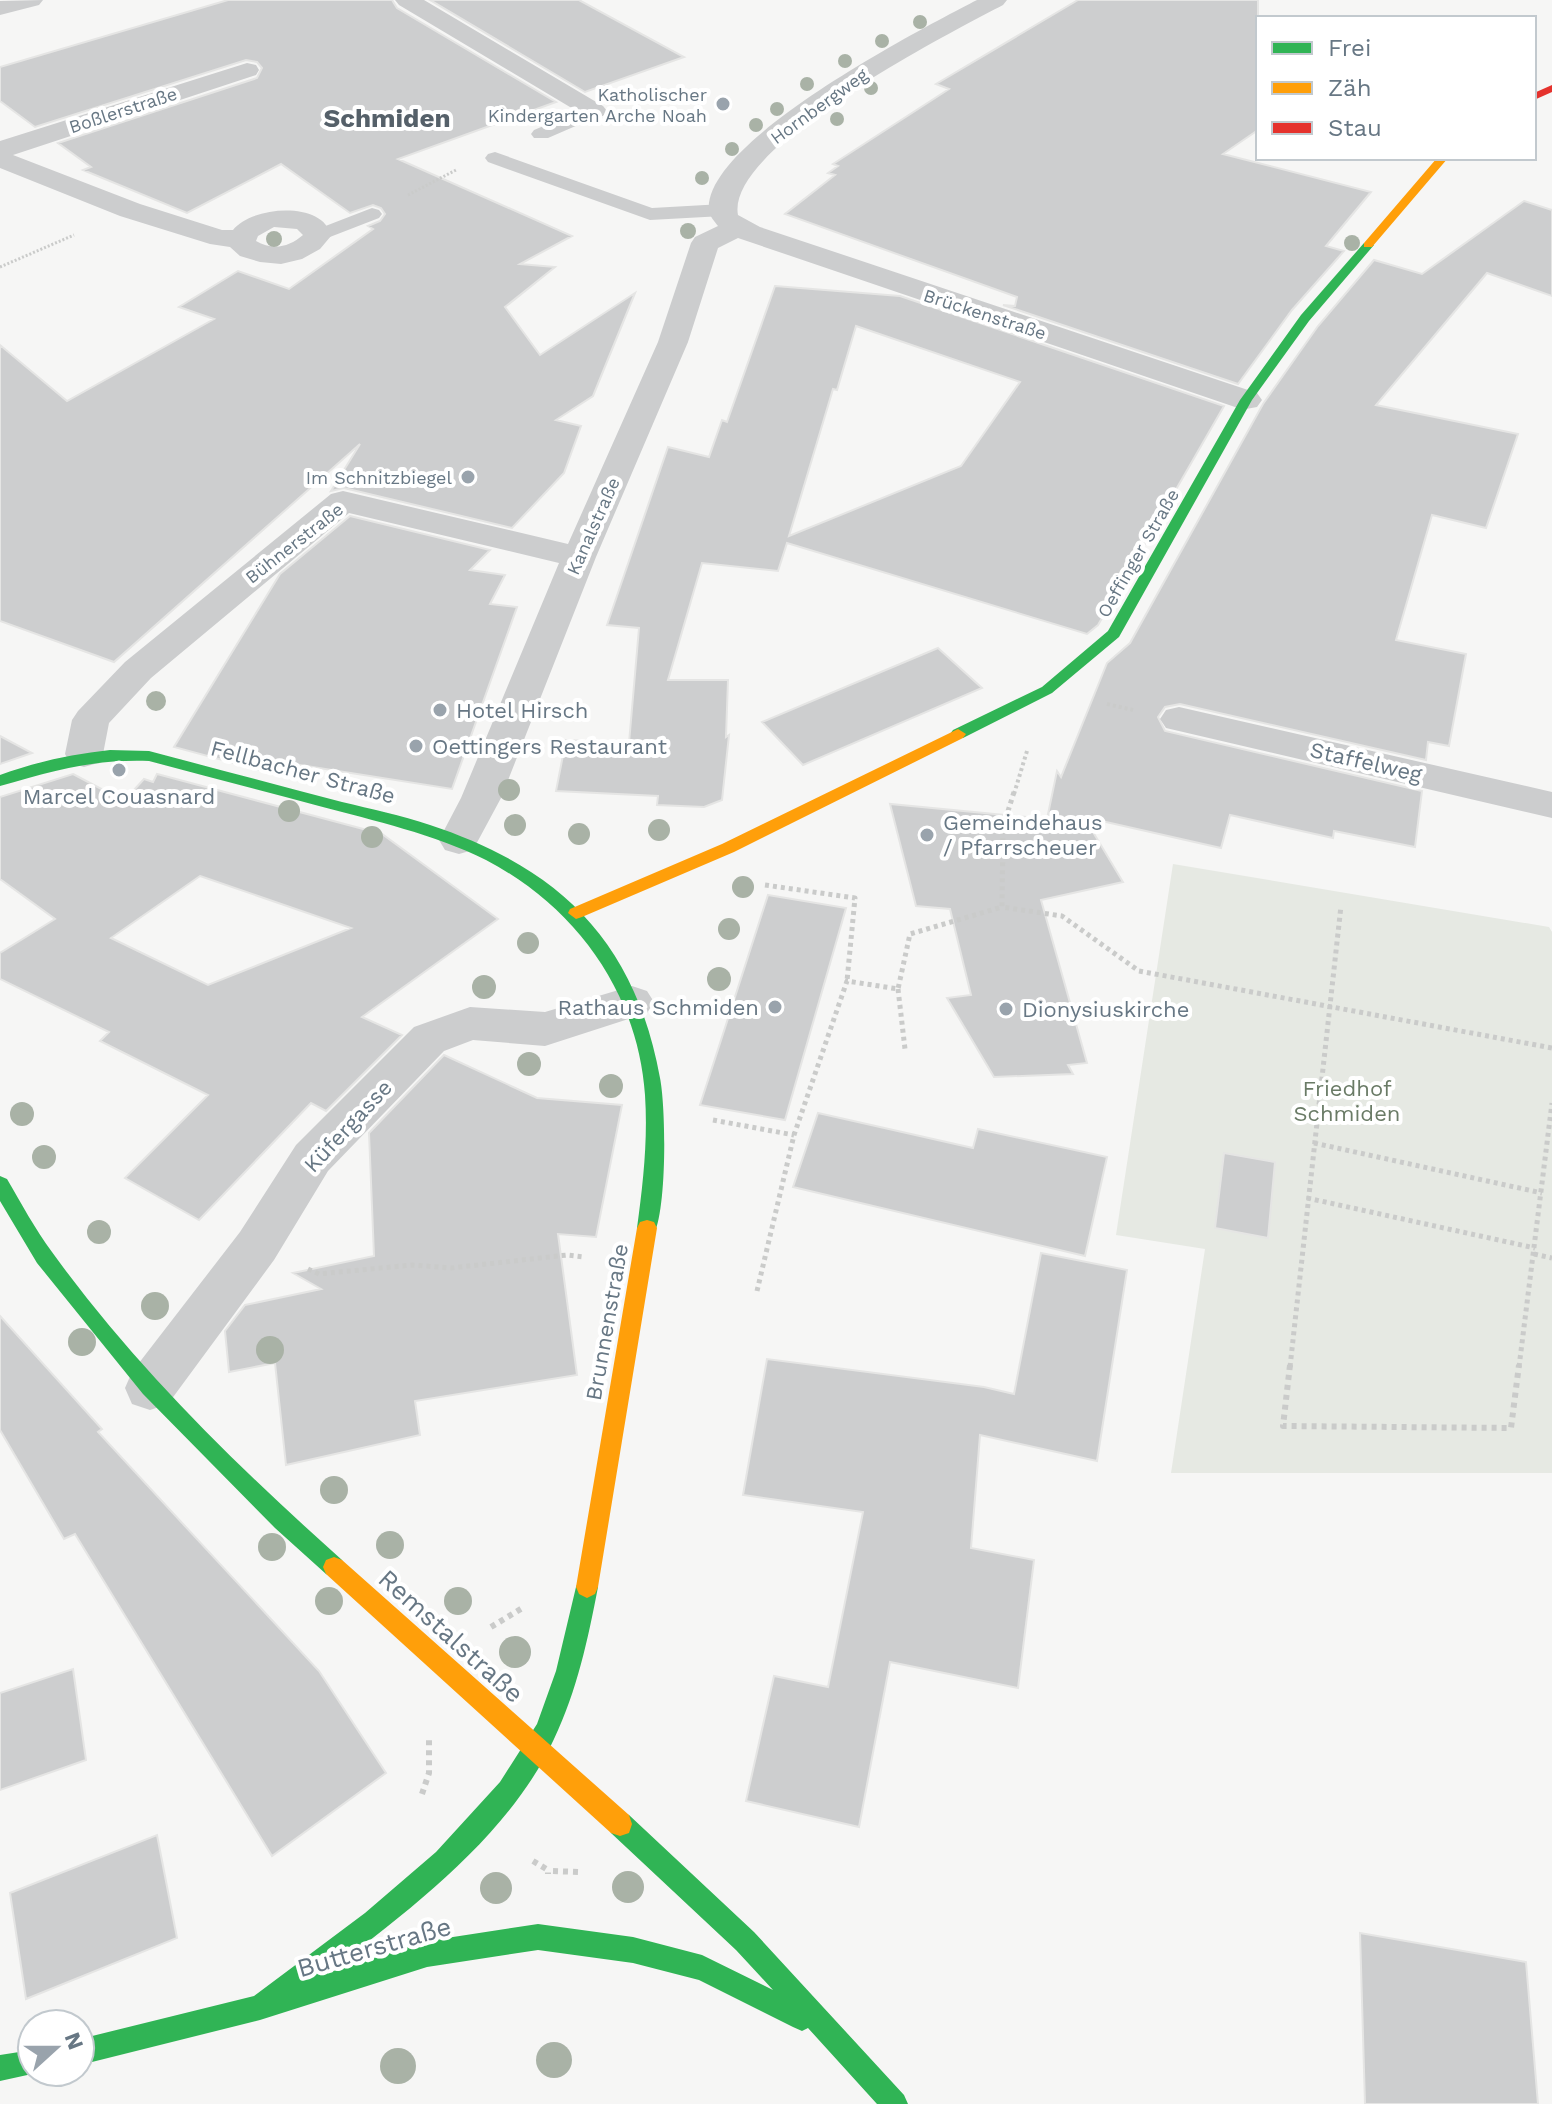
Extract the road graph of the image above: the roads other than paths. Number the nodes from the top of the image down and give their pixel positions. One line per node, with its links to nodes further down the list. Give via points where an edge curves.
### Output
1 (31, 0): 4 (street)
2 (407, 0): 6 (street)
3 (995, 0): 13 (street, Hornbergweg, via 857,76 768,143 726,189)
4 (0, 8)
5 (247, 70): 8 (street, Boßlerstraße)
6 (594, 111): 7 (lane)
7 (541, 134)
8 (0, 150)
9 (495, 158): 13 (lane, Brückenstraße, via 650,214)
10 (0, 159): 14 (street, via 130,210 220,238 241,239 254,252 301,250)
11 (1441, 160): 15 (street, Oeffinger Straße, via 1305,318)
12 (372, 214): 14 (lane)
13 (729, 219): 15 (street, Brückenstraße, via 876,278); 16 (street, Kanalstraße, via 705,243 673,342)
14 (317, 236)
15 (1246, 400): 22 (street, Oeffinger Straße, via 1114,634 1047,690 728,848)
16 (579, 557): 18 (street, Bühnerstraße, via 343,501 138,670 91,720); 21 (street, Kanalstraße)
17 (1179, 719): 20 (street, Staffelweg)
18 (84, 754): 19 (street, Fellbacher Straße); 21 (street, Fellbacher Straße, via 149,756)
19 (0, 781)
20 (1552, 805)
21 (459, 840): 22 (street, Fellbacher Straße, via 521,872)
22 (576, 913): 23 (street, Brunnenstraße, via 616,967)
23 (632, 1002): 25 (street, Küfergasse, via 545,1029 470,1023 429,1039 312,1158 257,1246); 26 (street, Brunnenstraße, via 644,1028 657,1110 648,1222 601,1521 572,1662)
24 (0, 1184): 25 (street, Remstalstraße, via 44,1257)
25 (150, 1388): 26 (street, Remstalstraße, via 283,1521)
26 (537, 1748): 27 (street, Butterstraße, via 478,1830 395,1907); 28 (street, Remstalstraße, via 745,1941)
27 (260, 2007): 28 (street, Butterstraße, via 427,1954 538,1937 633,1950 702,1968); 29 (street, Butterstraße)
28 (822, 2028): 30 (street, Remstalstraße)
29 (96, 2048)
30 (895, 2104)

